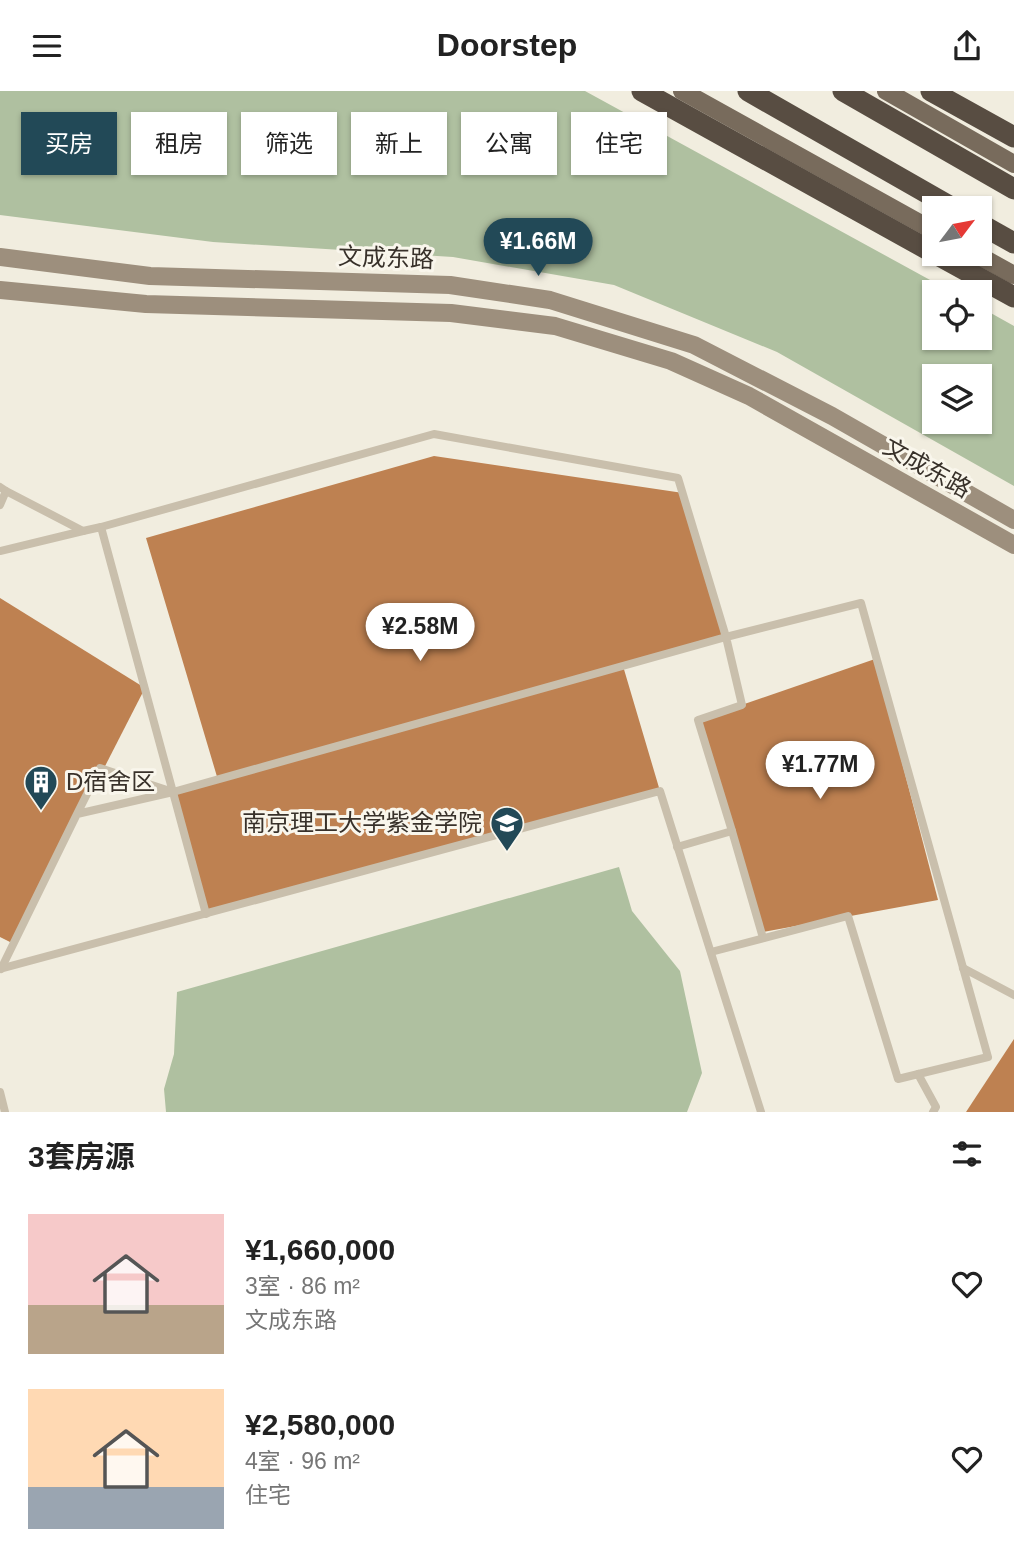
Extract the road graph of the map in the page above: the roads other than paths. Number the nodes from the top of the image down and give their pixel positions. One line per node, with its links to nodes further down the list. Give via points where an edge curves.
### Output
1 (642, 91): 14 (highway)
2 (682, 91): 11 (main road)
3 (748, 91): 10 (highway)
4 (842, 91): 9 (highway)
5 (886, 91): 8 (main road)
6 (930, 91): 7 (highway)
7 (1014, 137)
8 (1014, 164)
9 (1014, 189)
10 (932, 196)
11 (922, 224)
12 (992, 231): 13 (highway)
13 (1014, 243)
14 (922, 246)
15 (0, 257): 23 (street, 文成东路, via 150,276 450,285 550,300 694,345)
16 (992, 263): 18 (main road)
17 (958, 266): 20 (highway)
18 (1014, 275)
19 (0, 290): 26 (street, 文成东路, via 146,304 451,313 555,326 671,361 749,396)
20 (1014, 297)
21 (3, 489): 22 (lane); 25 (lane)
22 (0, 505)
23 (1014, 520)
24 (102, 527): 25 (lane); 28 (lane, via 434,434 678,478); 29 (lane)
25 (83, 531): 27 (lane)
26 (1014, 545)
27 (0, 551)
28 (726, 638): 29 (lane); 31 (lane, via 742,705 698,720); 36 (lane, via 861,603)
29 (173, 792): 30 (lane); 30 (lane, via 100,768); 33 (lane)
30 (77, 814): 37 (lane)
31 (732, 831): 32 (lane); 34 (lane)
32 (677, 847): 33 (lane, via 660,791); 35 (lane)
33 (206, 914): 37 (lane)
34 (763, 938): 35 (lane); 39 (lane, via 848,916 898,1079)
35 (711, 952): 43 (lane)
36 (964, 968): 38 (lane); 39 (lane, via 988,1057)
37 (1, 969)
38 (1014, 995)
39 (918, 1074): 41 (lane)
40 (0, 1092): 42 (lane)
41 (934, 1109): 44 (lane)
42 (5, 1112)
43 (761, 1112)
44 (944, 1112)

